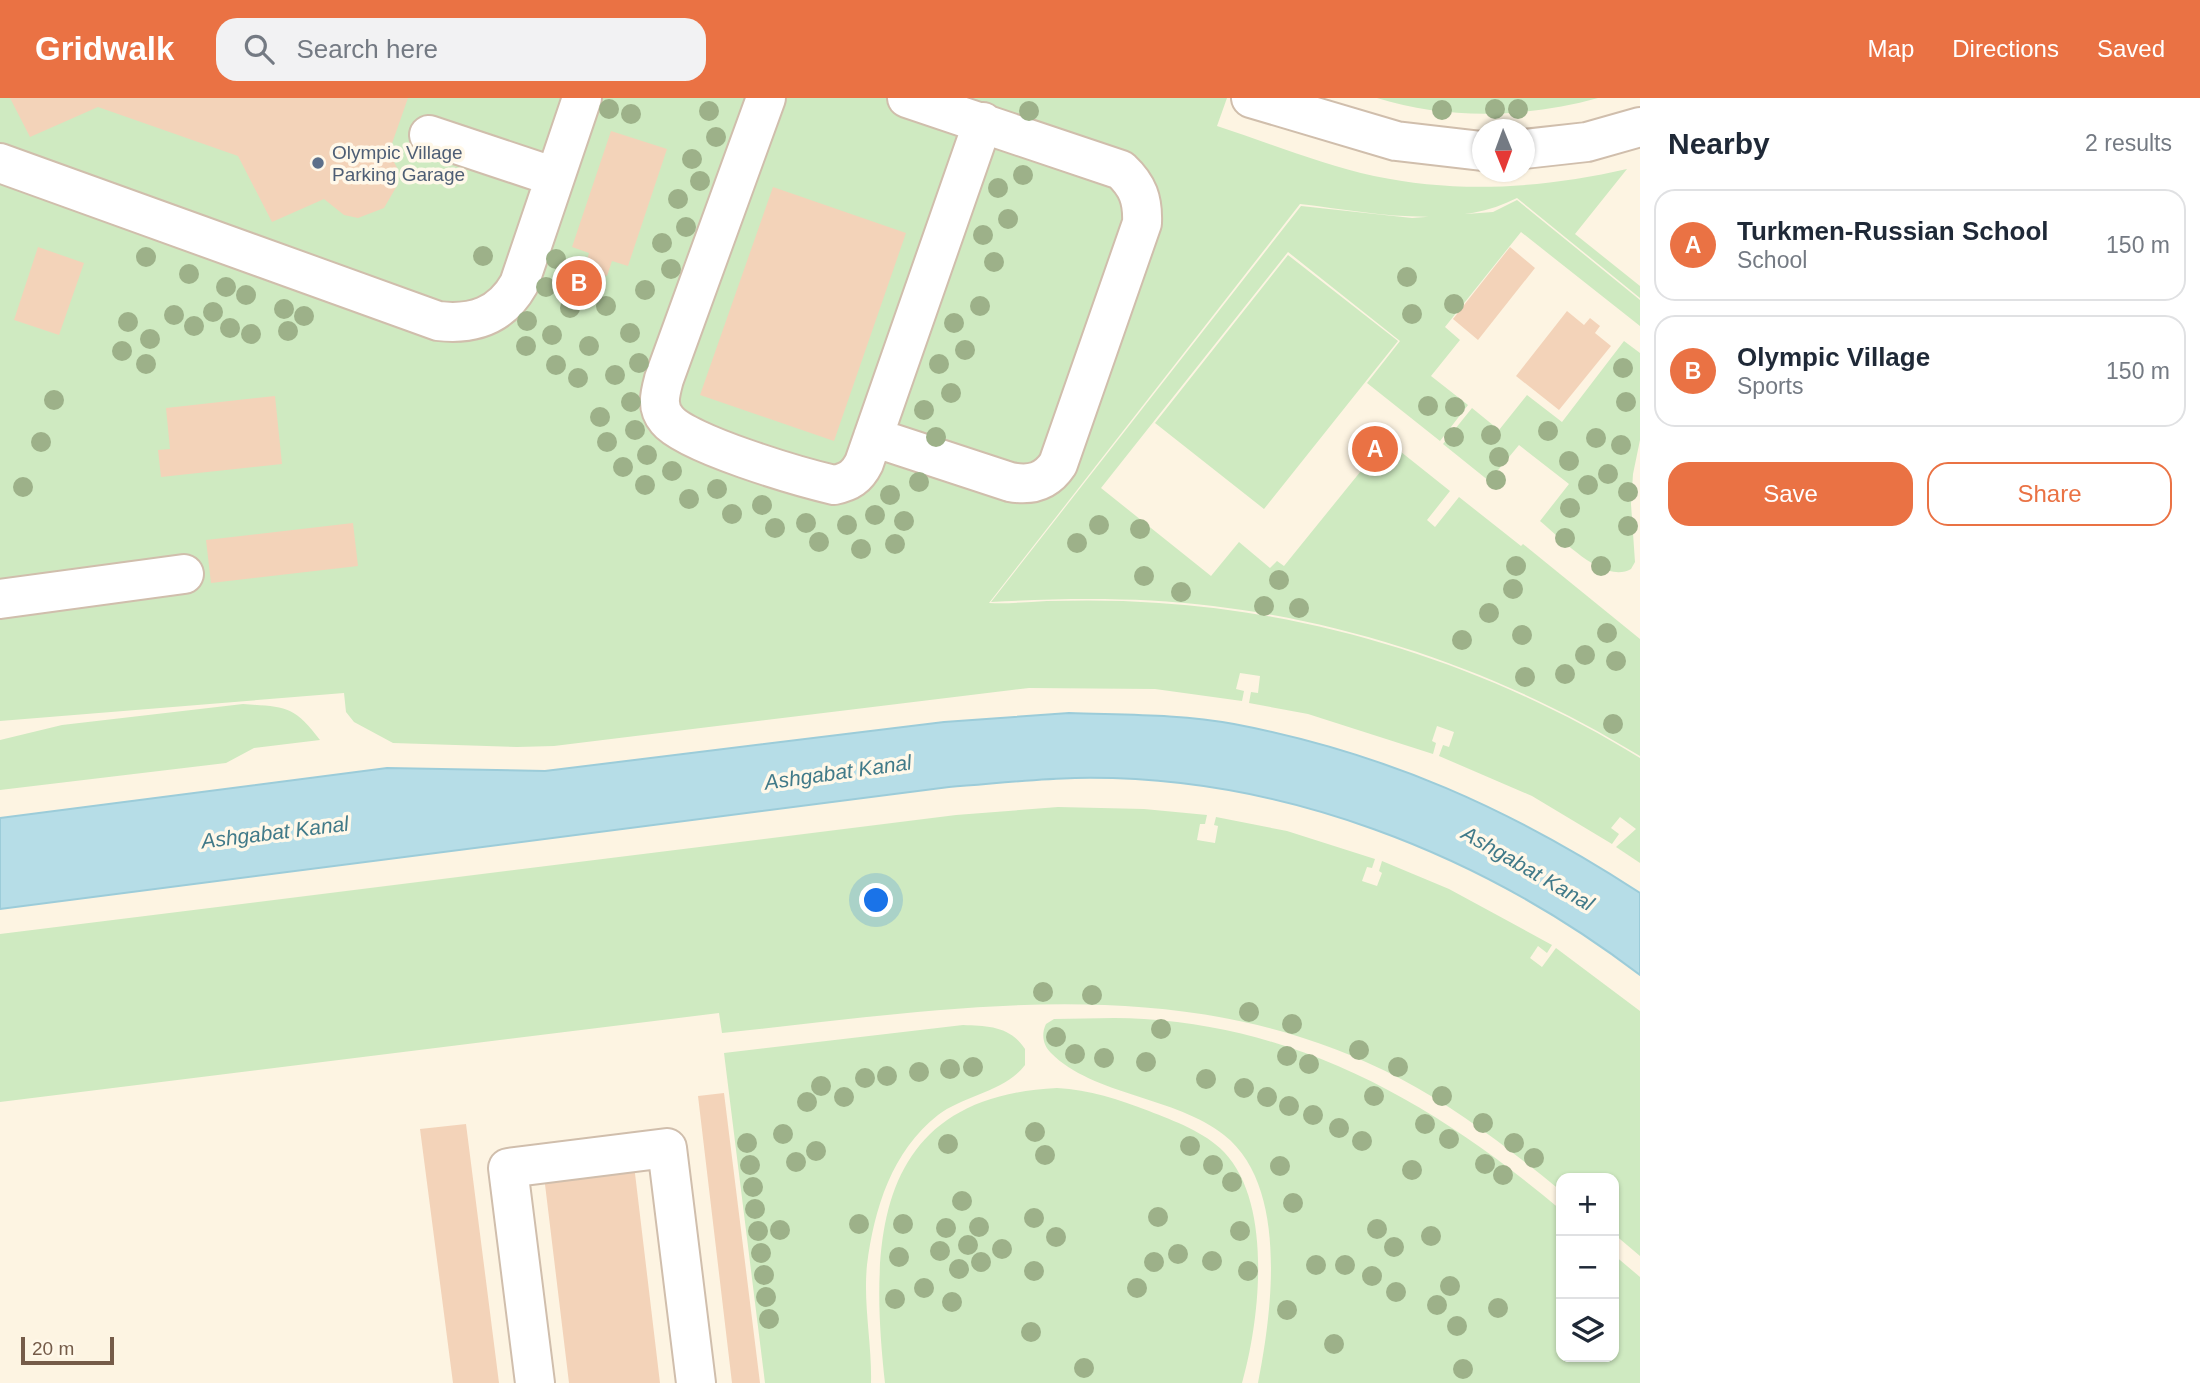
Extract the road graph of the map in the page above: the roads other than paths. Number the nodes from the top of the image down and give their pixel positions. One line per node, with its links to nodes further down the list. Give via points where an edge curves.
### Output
1 (582, 98): 12 (lane)
2 (766, 98): 13 (lane, via 664,379 659,407 665,419 689,437 834,485 858,474)
3 (906, 98): 6 (lane)
4 (1251, 98): 5 (lane)
5 (1295, 105): 10 (lane, via 1396,141)
6 (983, 122): 13 (lane); 13 (lane, via 1121,170 1141,195 1142,223 1050,475 1025,485)
7 (1640, 127): 9 (lane, via 1587,142)
8 (429, 135): 12 (lane)
9 (1535, 148)
10 (1472, 150)
11 (0, 163): 12 (lane, via 454,323 487,317 512,297)
12 (555, 177)
13 (873, 438)
14 (184, 574): 15 (lane)
15 (0, 599)
16 (535, 1383): 17 (lane, via 508,1168 667,1148)
17 (696, 1383)

